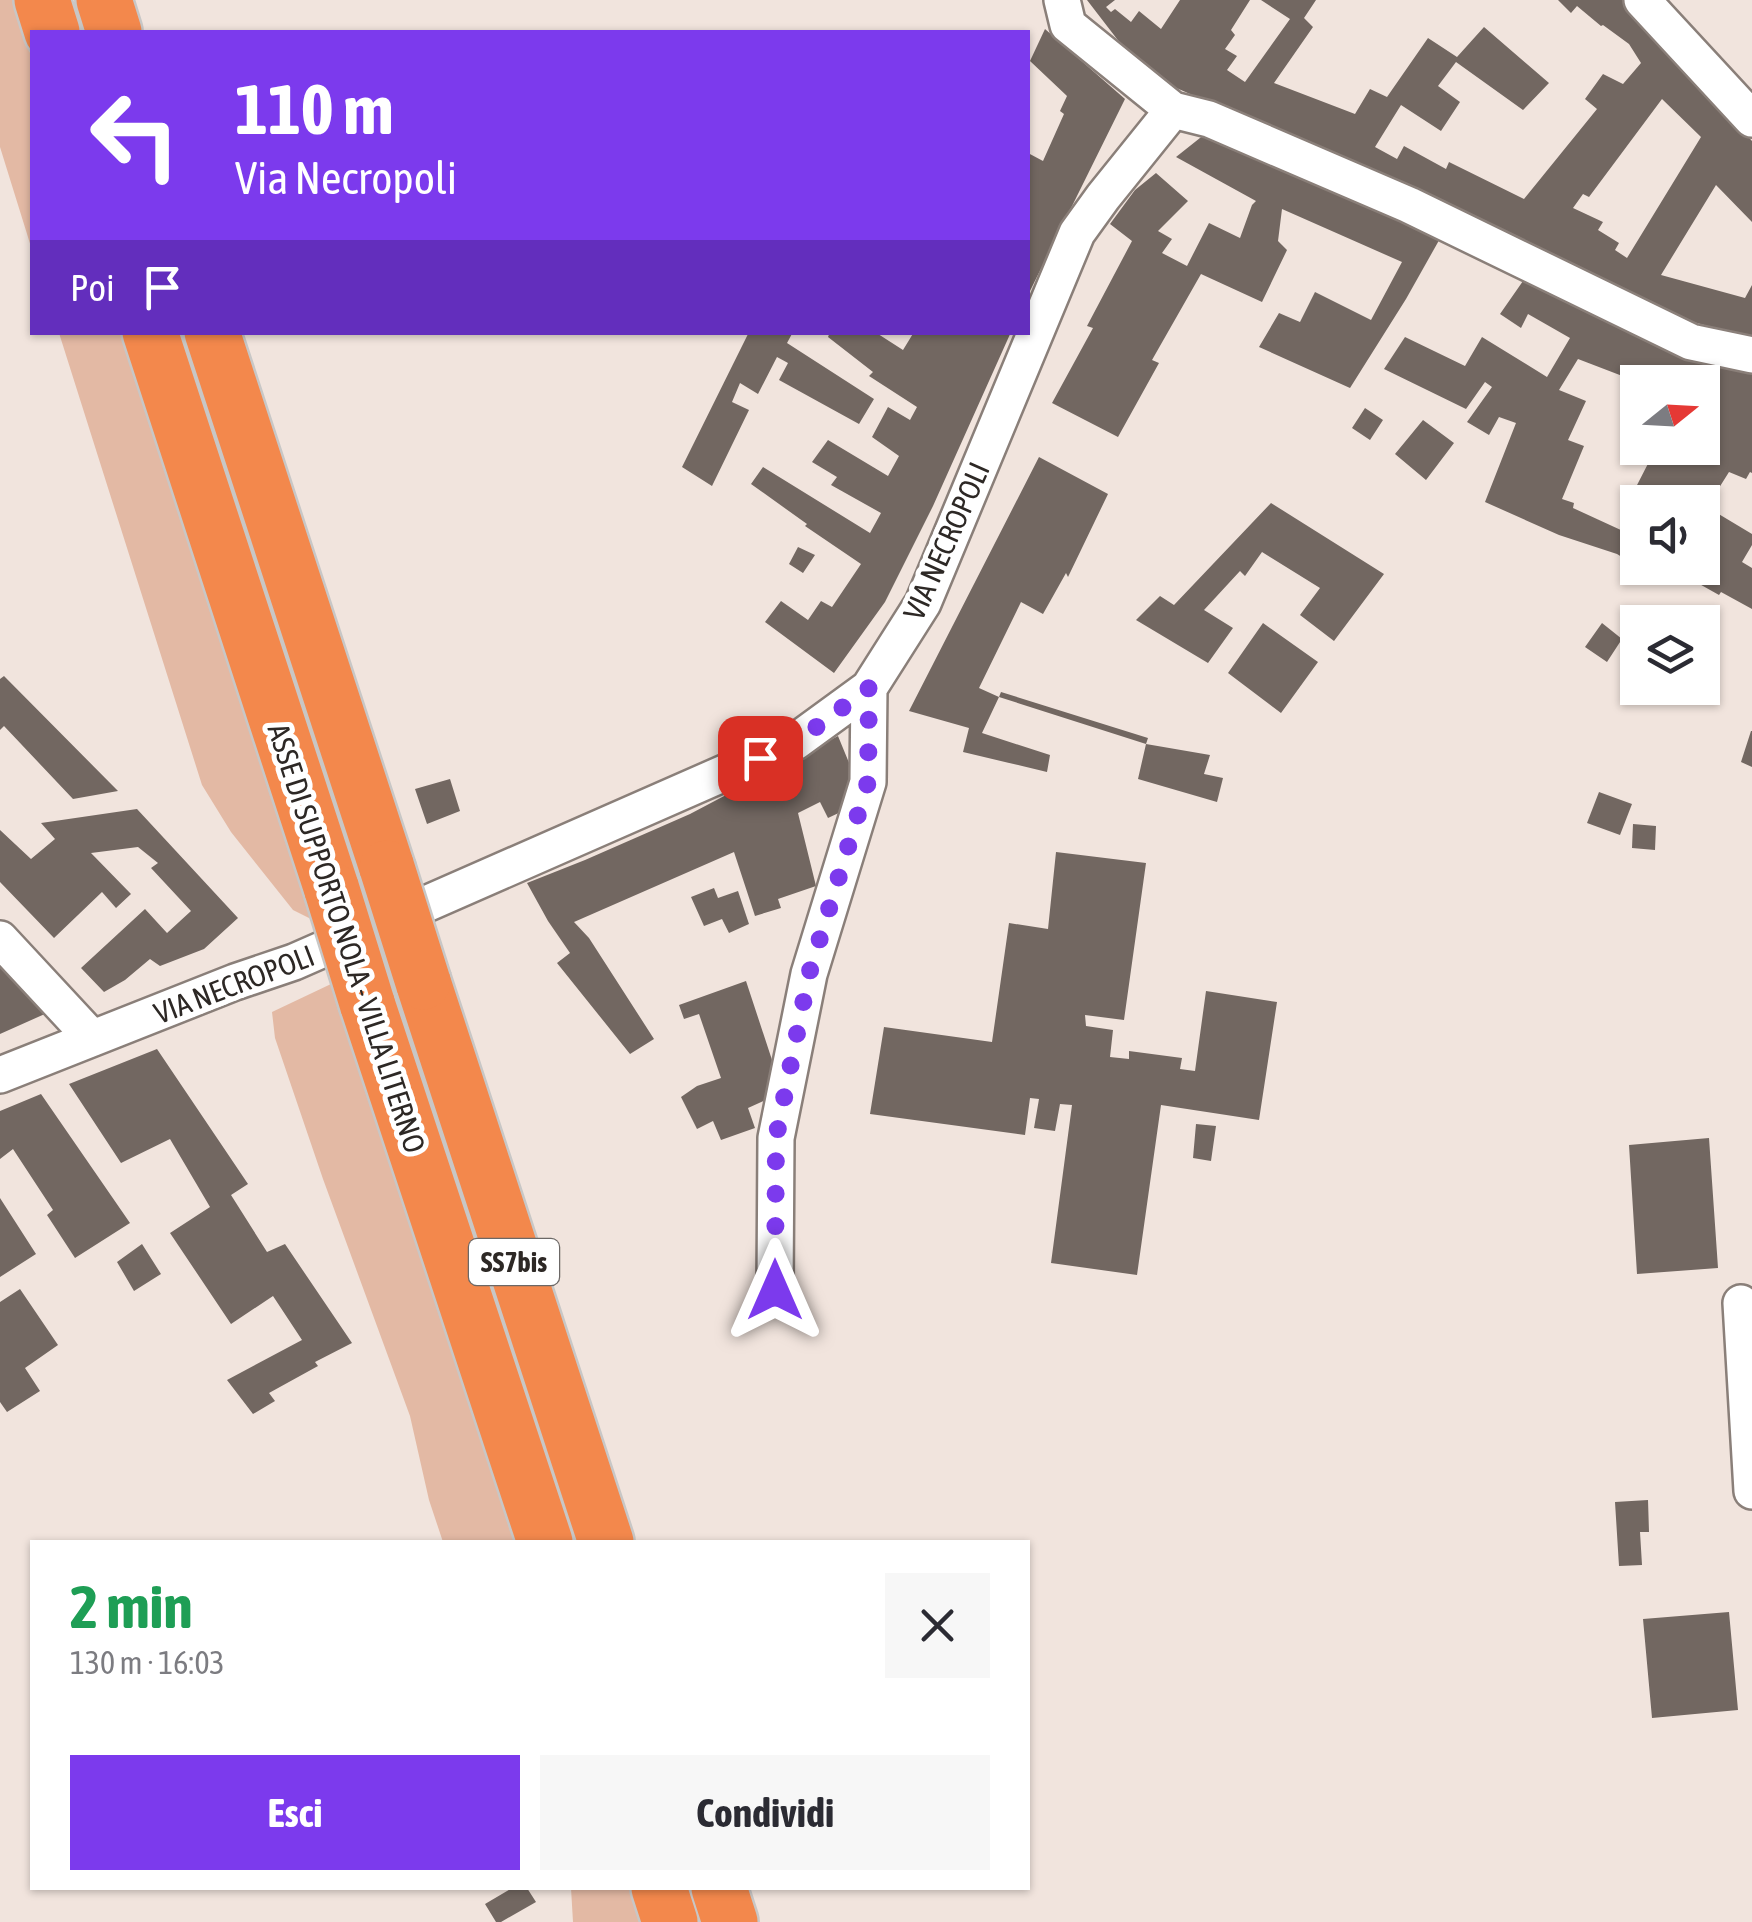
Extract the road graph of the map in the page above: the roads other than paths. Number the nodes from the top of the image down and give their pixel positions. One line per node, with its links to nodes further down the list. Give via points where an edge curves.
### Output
1 (42, 0): 5 (highway)
2 (104, 0): 6 (highway)
3 (1062, 0): 7 (street, via 1068,25)
4 (1642, 0): 8 (street)
5 (51, 30)
6 (113, 30)
7 (1173, 110): 11 (street, via 1409,206 1691,342); 12 (street, VIA NECROPOLI, via 1078,233 924,602)
8 (1752, 119)
9 (151, 335): 19 (highway, ASSE DI SUPPORTO NOLA - VILLA LITERNO / SS7bis, bridge)
10 (213, 335): 20 (highway, ASSE DI SUPPORTO NOLA - VILLA LITERNO / SS7bis, bridge)
11 (1752, 355)
12 (869, 688): 14 (street, VIA NECROPOLI, via 796,742 294,962); 16 (street, via 868,782 809,974 776,1138)
13 (0, 939): 14 (street)
14 (92, 1038): 15 (street, VIA NECROPOLI)
15 (0, 1075)
16 (775, 1290)
17 (1740, 1303): 18 (street)
18 (1752, 1491)
19 (544, 1540)
20 (605, 1540)
21 (659, 1890): 23 (highway)
22 (720, 1890): 24 (highway)
23 (670, 1922)
24 (730, 1922)

